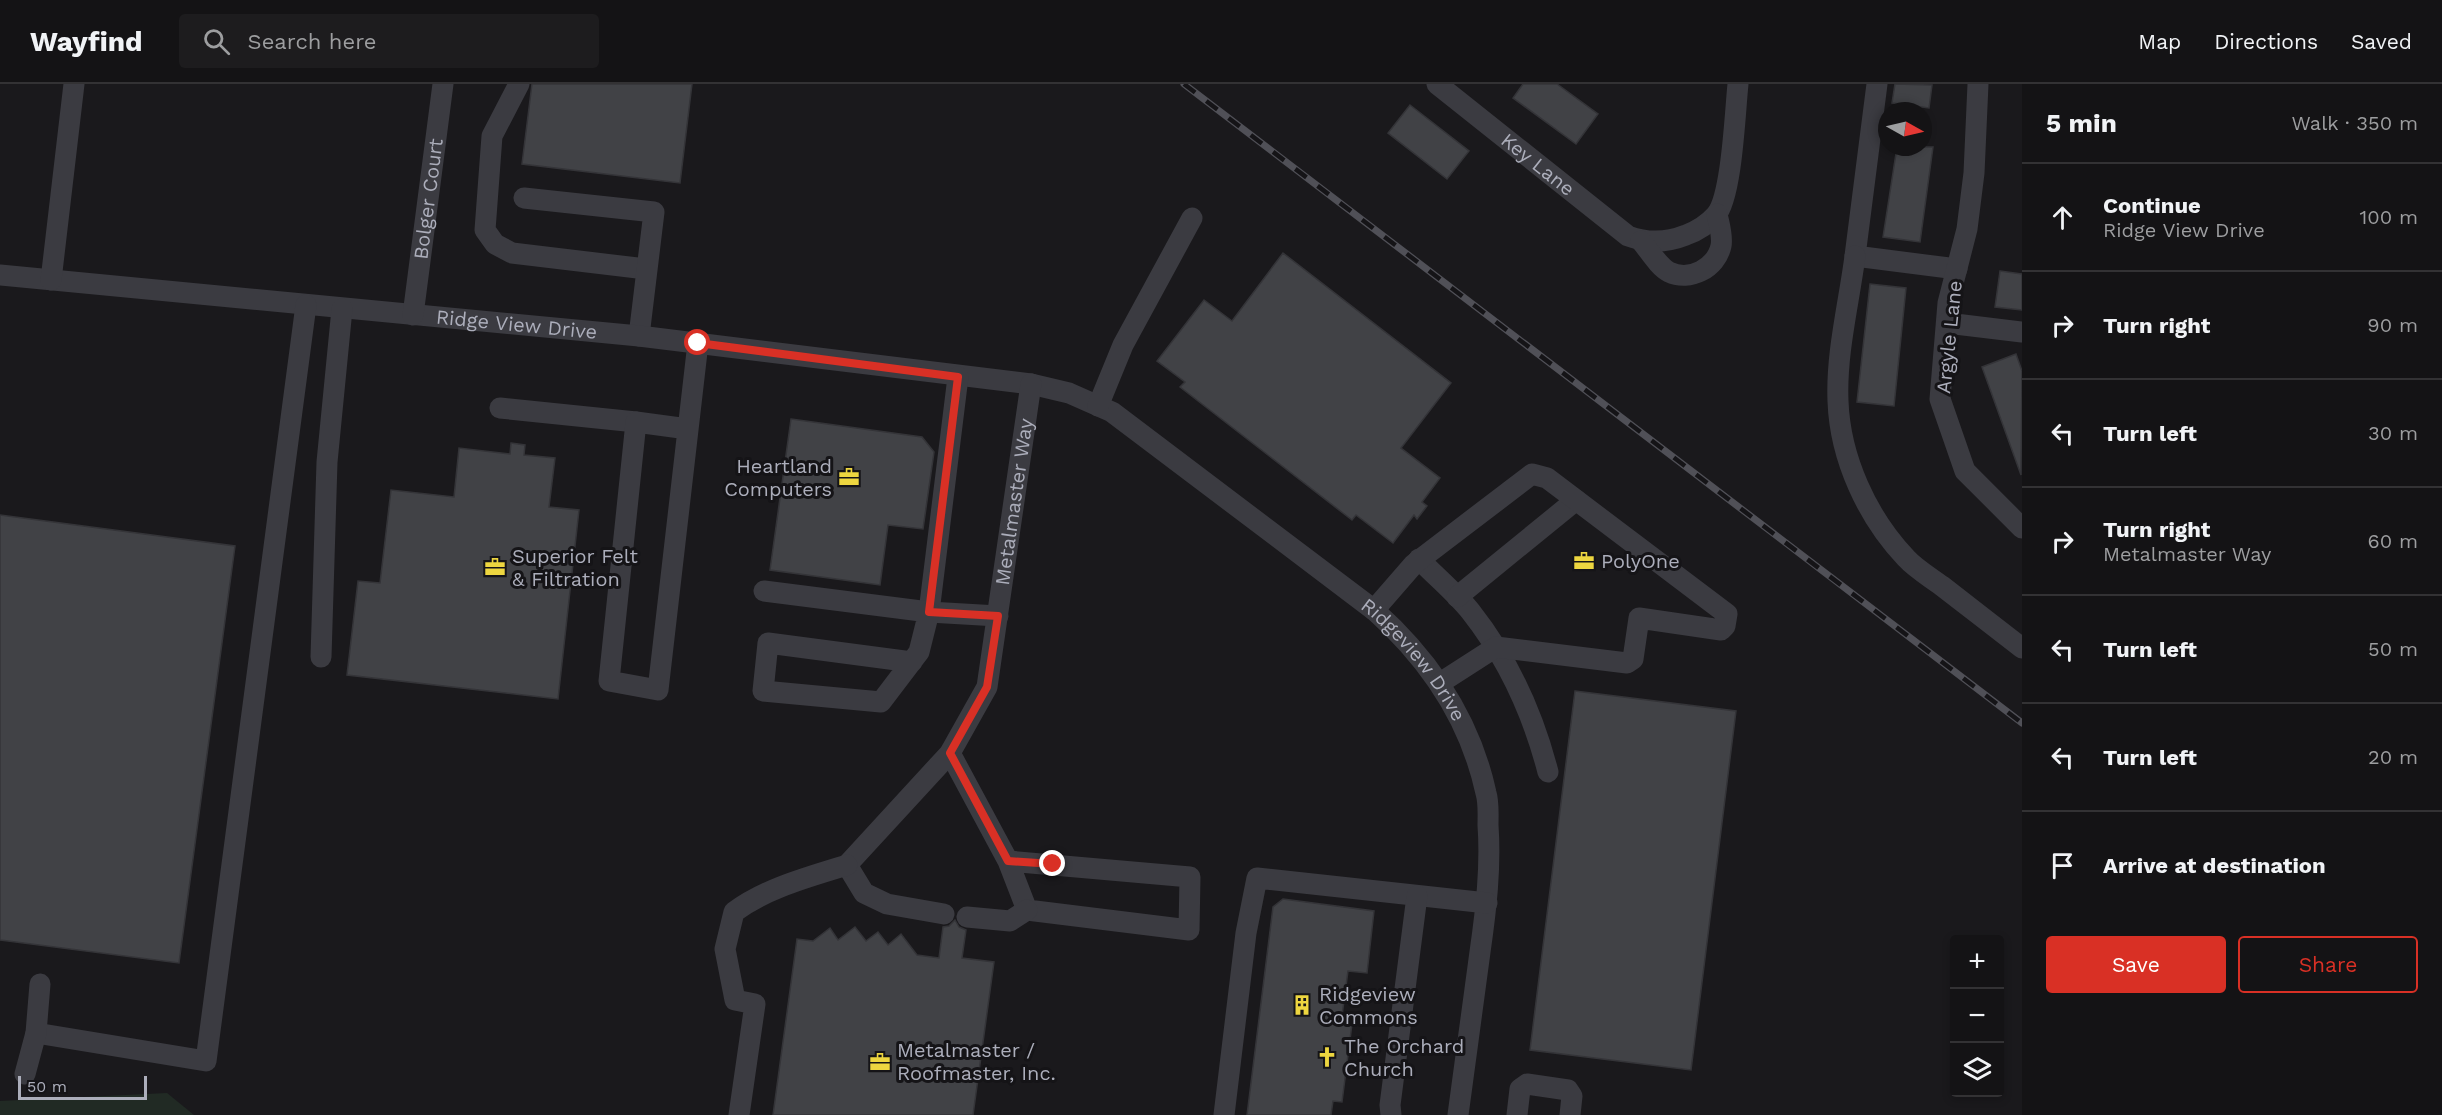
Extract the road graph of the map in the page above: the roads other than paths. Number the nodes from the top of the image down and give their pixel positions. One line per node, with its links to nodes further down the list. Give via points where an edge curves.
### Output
1 (74, 84): 16 (street)
2 (442, 84): 19 (street, Bolger Court)
3 (519, 84): 13 (street, via 492,136 485,230 495,244 512,253)
4 (1437, 84): 11 (street, Key Lane, via 1628,236)
5 (1738, 84): 9 (street, Key Lane, via 1725,194)
6 (1877, 84): 12 (street)
7 (1978, 84): 14 (street, Argyle Lane, via 1974,173)
8 (524, 198): 13 (street, via 654,213)
9 (1717, 214): 11 (street, via 1699,230 1678,238); 11 (street, Key Lane, via 1721,246 1710,266 1701,271 1688,275 1667,271)
10 (1192, 218): 26 (street, via 1123,345)
11 (1641, 241)
12 (1855, 256): 14 (street); 39 (street, via 1838,401 1843,437 1862,494 1884,532 1908,560)
13 (646, 269): 22 (street)
14 (1957, 269): 20 (street, Argyle Lane)
15 (0, 275): 16 (street, Ridge View Drive)
16 (51, 280): 17 (street, Ridge View Drive)
17 (306, 305): 18 (street, Ridge View Drive); 53 (street, via 206,1061)
18 (342, 309): 19 (street, Ridge View Drive); 40 (street, via 327,462)
19 (414, 315): 22 (street, Ridge View Drive)
20 (1947, 322): 21 (street); 31 (street, Argyle Lane, via 1940,399 1965,471)
21 (2022, 332)
22 (639, 336): 23 (street, Ridge View Drive)
23 (698, 343): 24 (street, Ridge View Drive); 29 (street)
24 (958, 377): 25 (street, Ridge View Drive); 36 (street)
25 (1031, 384): 26 (street, Ridgeview Drive, via 1069,393); 37 (street, Metalmaster Way)
26 (1098, 406): 35 (street, Ridgeview Drive, via 1112,412)
27 (500, 408): 28 (street)
28 (636, 422): 29 (street); 29 (street, via 609,681 658,690)
29 (688, 429)
30 (1576, 500): 32 (street, via 1547,478 1532,474); 34 (street); 38 (street, via 1727,614 1725,626 1721,630 1639,618 1633,659 1627,663)
31 (2022, 528)
32 (1419, 560): 34 (street); 35 (street)
33 (764, 591): 36 (street)
34 (1457, 597): 38 (street)
35 (1374, 610): 42 (street, Ridgeview Drive, via 1401,634)
36 (929, 612): 37 (street); 41 (street, via 919,652)
37 (998, 616): 43 (street, Metalmaster Way, via 987,687)
38 (1496, 647): 42 (street); 44 (street, via 1531,714)
39 (2022, 648)
40 (321, 657)
41 (912, 662): 41 (street, via 881,702 763,691 768,643)
42 (1440, 683): 48 (street, Ridgeview Drive, via 1468,734 1487,795)
43 (950, 753): 45 (street); 46 (street, Metalmaster Way)
44 (1548, 772)
45 (1008, 861): 49 (street); 49 (street, via 1190,877 1189,930)
46 (848, 865): 50 (street, via 864,893 887,904); 55 (street, via 801,879 734,912 725,949 735,999 755,1004)
47 (1417, 896): 48 (street); 56 (street, via 1257,878 1246,933); 57 (street)
48 (1487, 903): 58 (street, Ridgeview Drive)
49 (1027, 910): 51 (street, via 1010,921)
50 (944, 914)
51 (967, 917)
52 (40, 984): 53 (street)
53 (36, 1033): 54 (street)
54 (25, 1074)
55 (739, 1115)
56 (1224, 1115)
57 (1391, 1115)
58 (1458, 1115)
59 (1517, 1115): 60 (street, via 1520,1089 1527,1084 1568,1090 1572,1096)
60 (1570, 1115)

